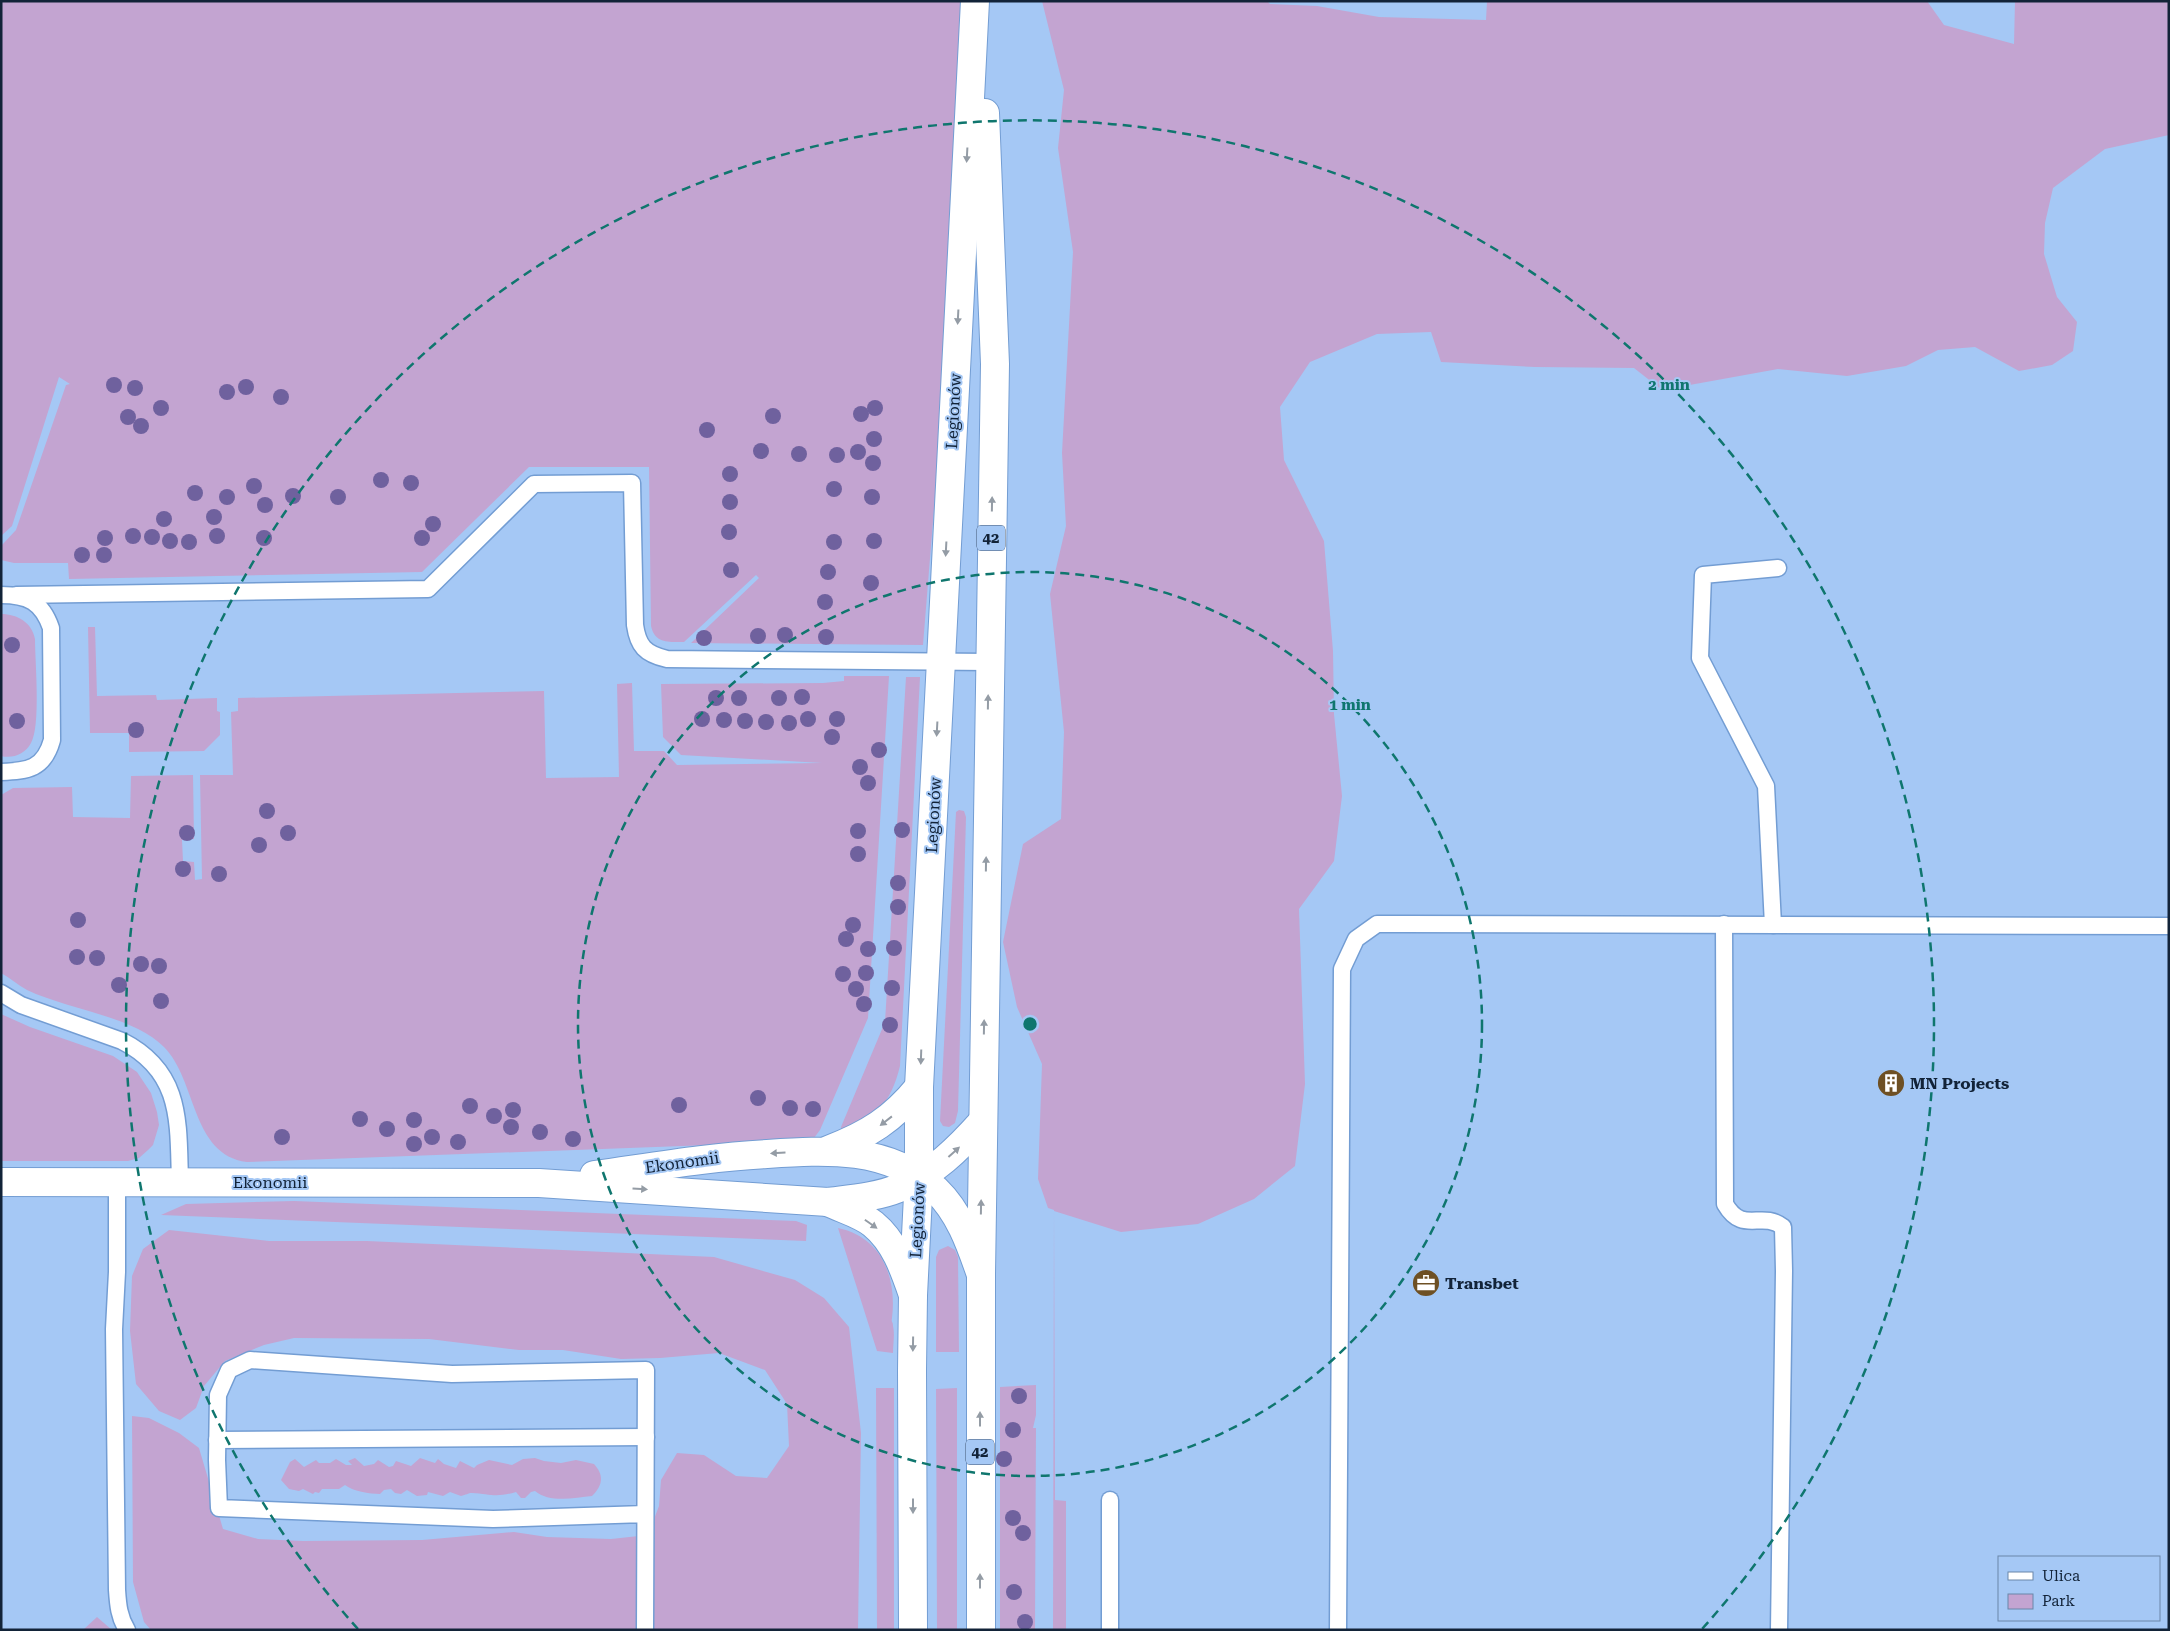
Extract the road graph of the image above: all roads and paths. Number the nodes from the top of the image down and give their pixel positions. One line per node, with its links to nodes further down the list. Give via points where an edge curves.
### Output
1 (975, 1): 5 (main road, Legionów, one-way to 5)
2 (980, 1): 6 (main road, 42, one-way to 2, via 995,364)
3 (1778, 568): 9 (lane, via 1704,575 1700,658 1766,786)
4 (9, 595): 5 (lane, via 428,589 534,484 632,484 635,625 637,638 654,656); 7 (lane, via 30,600 39,606 51,628 52,740 49,751 33,768 23,772)
5 (940, 660): 6 (lane); 12 (main road, Legionów, one-way to 12)
6 (989, 662): 13 (main road, 42, one-way to 6)
7 (1, 772)
8 (1724, 924): 9 (lane); 32 (lane, via 1377,924 1356,939 1342,969); 33 (lane, via 1725,1204 1740,1220 1776,1222 1782,1227)
9 (1773, 925): 10 (lane)
10 (2169, 926)
11 (1, 993): 18 (lane, via 22,1005 122,1041 158,1068 178,1118)
12 (920, 1086): 14 (main road, Ekonomii, one-way to 14, via 880,1126); 15 (main road, Legionów)
13 (982, 1121): 15 (main road, Ekonomii, one-way to 13, via 960,1147); 21 (main road, 42, one-way to 13)
14 (827, 1150): 15 (main road, Ekonomii, via 880,1159); 19 (main road, Ekonomii, one-way to 19, via 726,1156)
15 (919, 1176): 20 (main road, Ekonomii, via 892,1190 863,1198); 21 (main road, Ekonomii, via 937,1191 955,1214 968,1235); 22 (main road, Legionów)
16 (1, 1182): 17 (main road, Ekonomii)
17 (117, 1182): 18 (main road, Ekonomii); 27 (lane, via 114,1328 117,1590 118,1608)
18 (180, 1182): 19 (main road, Ekonomii)
19 (538, 1183): 20 (main road, Ekonomii, one-way to 20)
20 (828, 1202): 22 (main road, Ekonomii, one-way to 22, via 872,1223 883,1234 896,1252)
21 (981, 1274): 30 (main road, 42, one-way to 21)
22 (913, 1295): 29 (main road, Legionów, one-way to 29)
23 (646, 1437): 24 (lane); 24 (lane, via 646,1370 452,1374 250,1360 229,1370 224,1378 218,1395); 26 (lane)
24 (218, 1440): 26 (lane, via 219,1508 493,1519)
25 (1110, 1500): 31 (lane)
26 (645, 1514): 28 (lane)
27 (127, 1630)
28 (645, 1630)
29 (913, 1630)
30 (981, 1630)
31 (1110, 1630)
32 (1338, 1630)
33 (1780, 1630)

